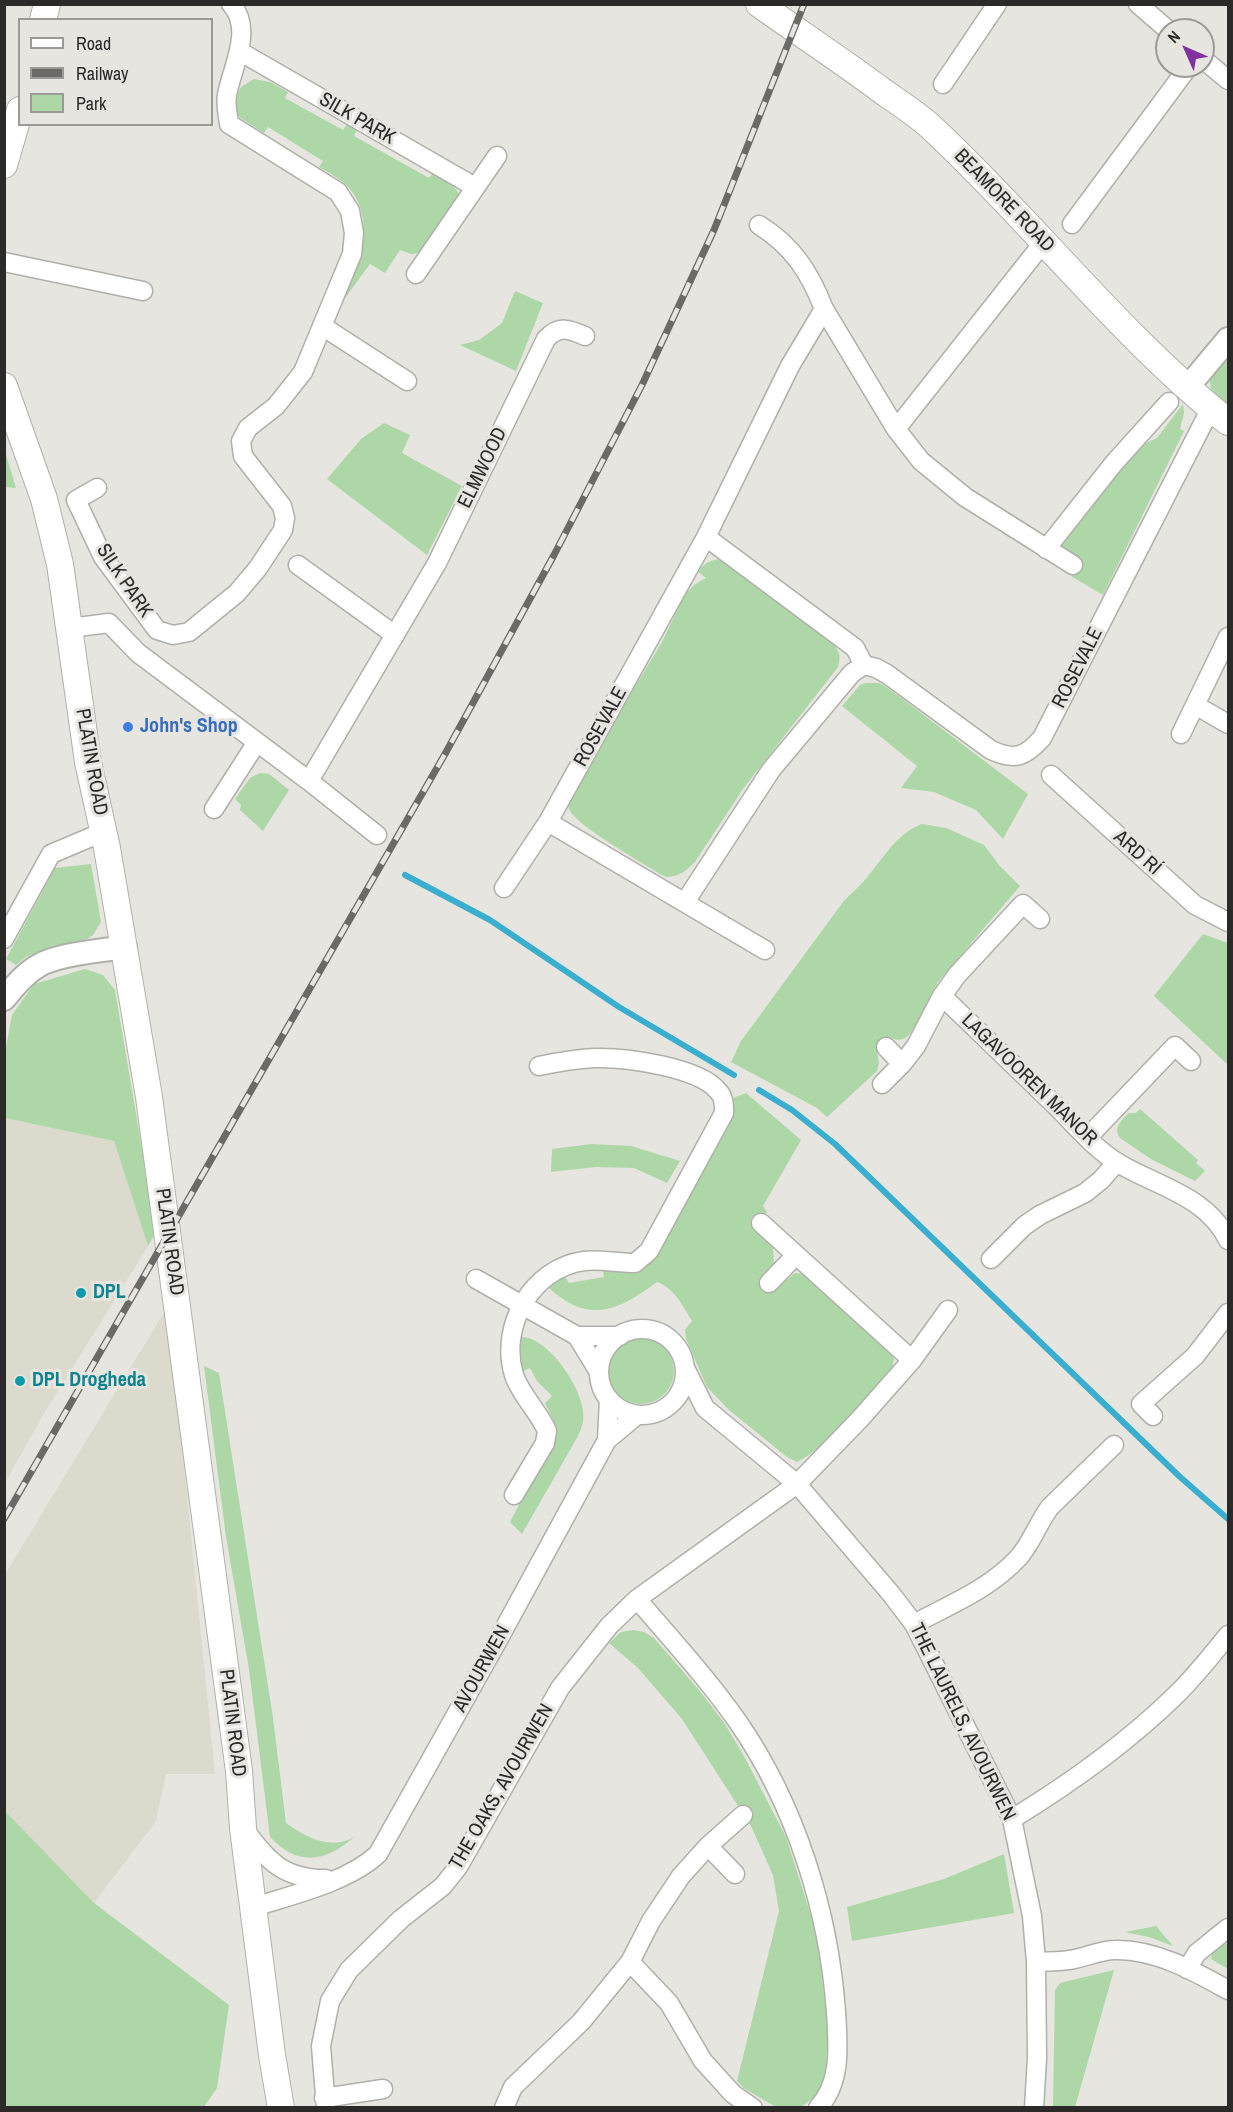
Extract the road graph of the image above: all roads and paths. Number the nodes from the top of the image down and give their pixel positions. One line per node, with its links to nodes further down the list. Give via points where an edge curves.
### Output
1 (231, 4): 6 (street, SILK PARK, via 241,26)
2 (759, 4): 17 (main road, BEAMORE ROAD, via 930,126)
3 (997, 4): 10 (street)
4 (1138, 4): 5 (street)
5 (1155, 19)
6 (239, 51): 14 (street, SILK PARK); 22 (street, SILK PARK, via 226,98 230,124 338,192 350,211 354,232 352,255)
7 (1215, 69): 9 (street)
8 (1180, 78): 15 (street)
9 (1228, 80)
10 (943, 84)
11 (18, 118): 13 (main road)
12 (497, 156): 14 (street)
13 (4, 165)
14 (476, 188): 19 (street)
15 (1072, 224)
16 (759, 225): 21 (street, via 789,248 813,280)
17 (1043, 243): 27 (main road, BEAMORE ROAD, via 1116,319); 29 (street)
18 (4, 262): 20 (street)
19 (416, 274)
20 (143, 291)
21 (824, 309): 29 (street); 31 (street, ROSEVALE, via 790,366)
22 (322, 326): 25 (street); 30 (street, SILK PARK, via 303,372 276,406 248,428 241,441 243,456 282,506 283,530 237,593 189,632 173,635 157,630 103,557 76,500)
23 (585, 336): 36 (street, ELMWOOD, via 560,328 546,339 437,562)
24 (1228, 339): 27 (street)
25 (407, 381)
26 (4, 386): 35 (main road, PLATIN ROAD, via 49,515)
27 (1178, 395): 28 (main road, BEAMORE ROAD); 32 (street, via 1114,463)
28 (1220, 415): 38 (street, ROSEVALE, via 1032,750 1018,757 1006,757 991,750 887,674)
29 (896, 429): 32 (street, via 921,461 942,479)
30 (97, 488)
31 (706, 537): 38 (street, ROSEVALE, via 855,648); 46 (street, ROSEVALE)
32 (1046, 549): 34 (street)
33 (298, 565): 36 (street)
34 (1073, 565)
35 (70, 628): 42 (street, via 108,623 138,653); 47 (main road, PLATIN ROAD, via 88,762)
36 (395, 635): 44 (street, ELMWOOD)
37 (1228, 637): 39 (street)
38 (864, 665): 50 (street, via 852,673 771,770)
39 (1195, 705): 40 (street); 41 (street)
40 (1228, 724)
41 (1181, 734)
42 (257, 742): 44 (street); 45 (street)
43 (1051, 775): 52 (street, ARD RÍ, via 1195,905)
44 (309, 781): 48 (street)
45 (214, 809)
46 (548, 822): 49 (street, ROSEVALE); 50 (street)
47 (103, 832): 53 (street, via 51,854); 54 (main road, PLATIN ROAD)
48 (377, 835)
49 (504, 888)
50 (685, 902): 55 (street)
51 (1040, 919): 56 (street, via 1023,904)
52 (1228, 922)
53 (4, 939)
54 (125, 947): 57 (street, via 40,965 25,975); 93 (main road, PLATIN ROAD, via 165,1214 239,1771)
55 (765, 950)
56 (942, 996): 60 (street); 63 (street, LAGAVOOREN MANOR)
57 (4, 999)
58 (886, 1047): 60 (street)
59 (1191, 1061): 63 (street, via 1175,1046)
60 (902, 1064): 62 (street)
61 (539, 1066): 71 (street, via 597,1058 651,1062 711,1084 724,1101 724,1113 649,1251 635,1263 585,1260 562,1267 538,1282)
62 (882, 1084)
63 (1088, 1137): 64 (street, LAGAVOOREN MANOR)
64 (1117, 1162): 66 (street, LAGAVOOREN MANOR, via 1190,1199 1219,1224); 68 (street, via 1085,1194 1024,1226)
65 (761, 1223): 67 (street)
66 (1228, 1240)
67 (796, 1255): 70 (street); 76 (street)
68 (991, 1259)
69 (476, 1279): 71 (street)
70 (769, 1283)
71 (522, 1305): 74 (street); 87 (street, via 511,1331 510,1357 515,1377 547,1431 545,1443)
72 (948, 1310): 76 (street, THE OAKS, AVOURWEN)
73 (1228, 1313): 83 (street, via 1195,1356 1141,1404)
74 (577, 1336): 75 (street); 78 (street, AVOURWEN)
75 (620, 1336): 77 (street, via 644,1330 666,1337 682,1356); 78 (street, via 605,1351)
76 (912, 1360): 86 (street, THE OAKS, AVOURWEN)
77 (685, 1368): 80 (street, via 682,1389); 81 (street)
78 (599, 1372): 79 (street, AVOURWEN)
79 (609, 1399): 82 (street); 84 (street, AVOURWEN)
80 (669, 1405): 81 (street, AVOURWEN); 82 (street, AVOURWEN, via 649,1415)
81 (705, 1408): 86 (street)
82 (637, 1415): 84 (street, AVOURWEN)
83 (1153, 1416)
84 (607, 1440): 96 (street, AVOURWEN, via 385,1843 368,1864)
85 (1114, 1444): 89 (street, via 1050,1507 1029,1544 999,1576)
86 (797, 1484): 88 (street, THE OAKS, AVOURWEN); 89 (street, THE LAURELS, AVOURWEN)
87 (514, 1495)
88 (637, 1599): 104 (street, THE OAKS, AVOURWEN, via 609,1626 560,1688 458,1867 443,1886 401,1919 349,1970 330,2001 325,2021 321,2046); 108 (street, via 708,1681 739,1724 782,1801 801,1849 825,1928 834,1990 837,2063 833,2085)
89 (914, 1624): 92 (street, THE LAURELS, AVOURWEN)
90 (1228, 1635): 92 (street, via 1178,1692 1137,1730 1098,1762)
91 (743, 1815): 94 (street)
92 (1012, 1819): 100 (street, THE LAURELS, AVOURWEN, via 1032,1916)
93 (243, 1828): 96 (street, AVOURWEN, via 279,1868 303,1878); 97 (main road, PLATIN ROAD)
94 (708, 1846): 95 (street); 99 (street, via 681,1876)
95 (735, 1874)
96 (336, 1879): 97 (street, AVOURWEN)
97 (254, 1907): 105 (main road, PLATIN ROAD)
98 (1228, 1928): 101 (street, via 1197,1953)
99 (630, 1962): 106 (street, via 581,2022 513,2086); 107 (street, via 669,2003 703,2061 732,2094)
100 (1036, 1962): 101 (street, via 1069,1960 1113,1950 1137,1952); 109 (street, THE LAURELS, AVOURWEN)
101 (1187, 1969): 102 (street)
102 (1228, 1990)
103 (383, 2089): 104 (street, THE OAKS, AVOURWEN)
104 (325, 2103)
105 (281, 2108)
106 (504, 2108)
107 (753, 2108)
108 (818, 2108)
109 (1034, 2108)

